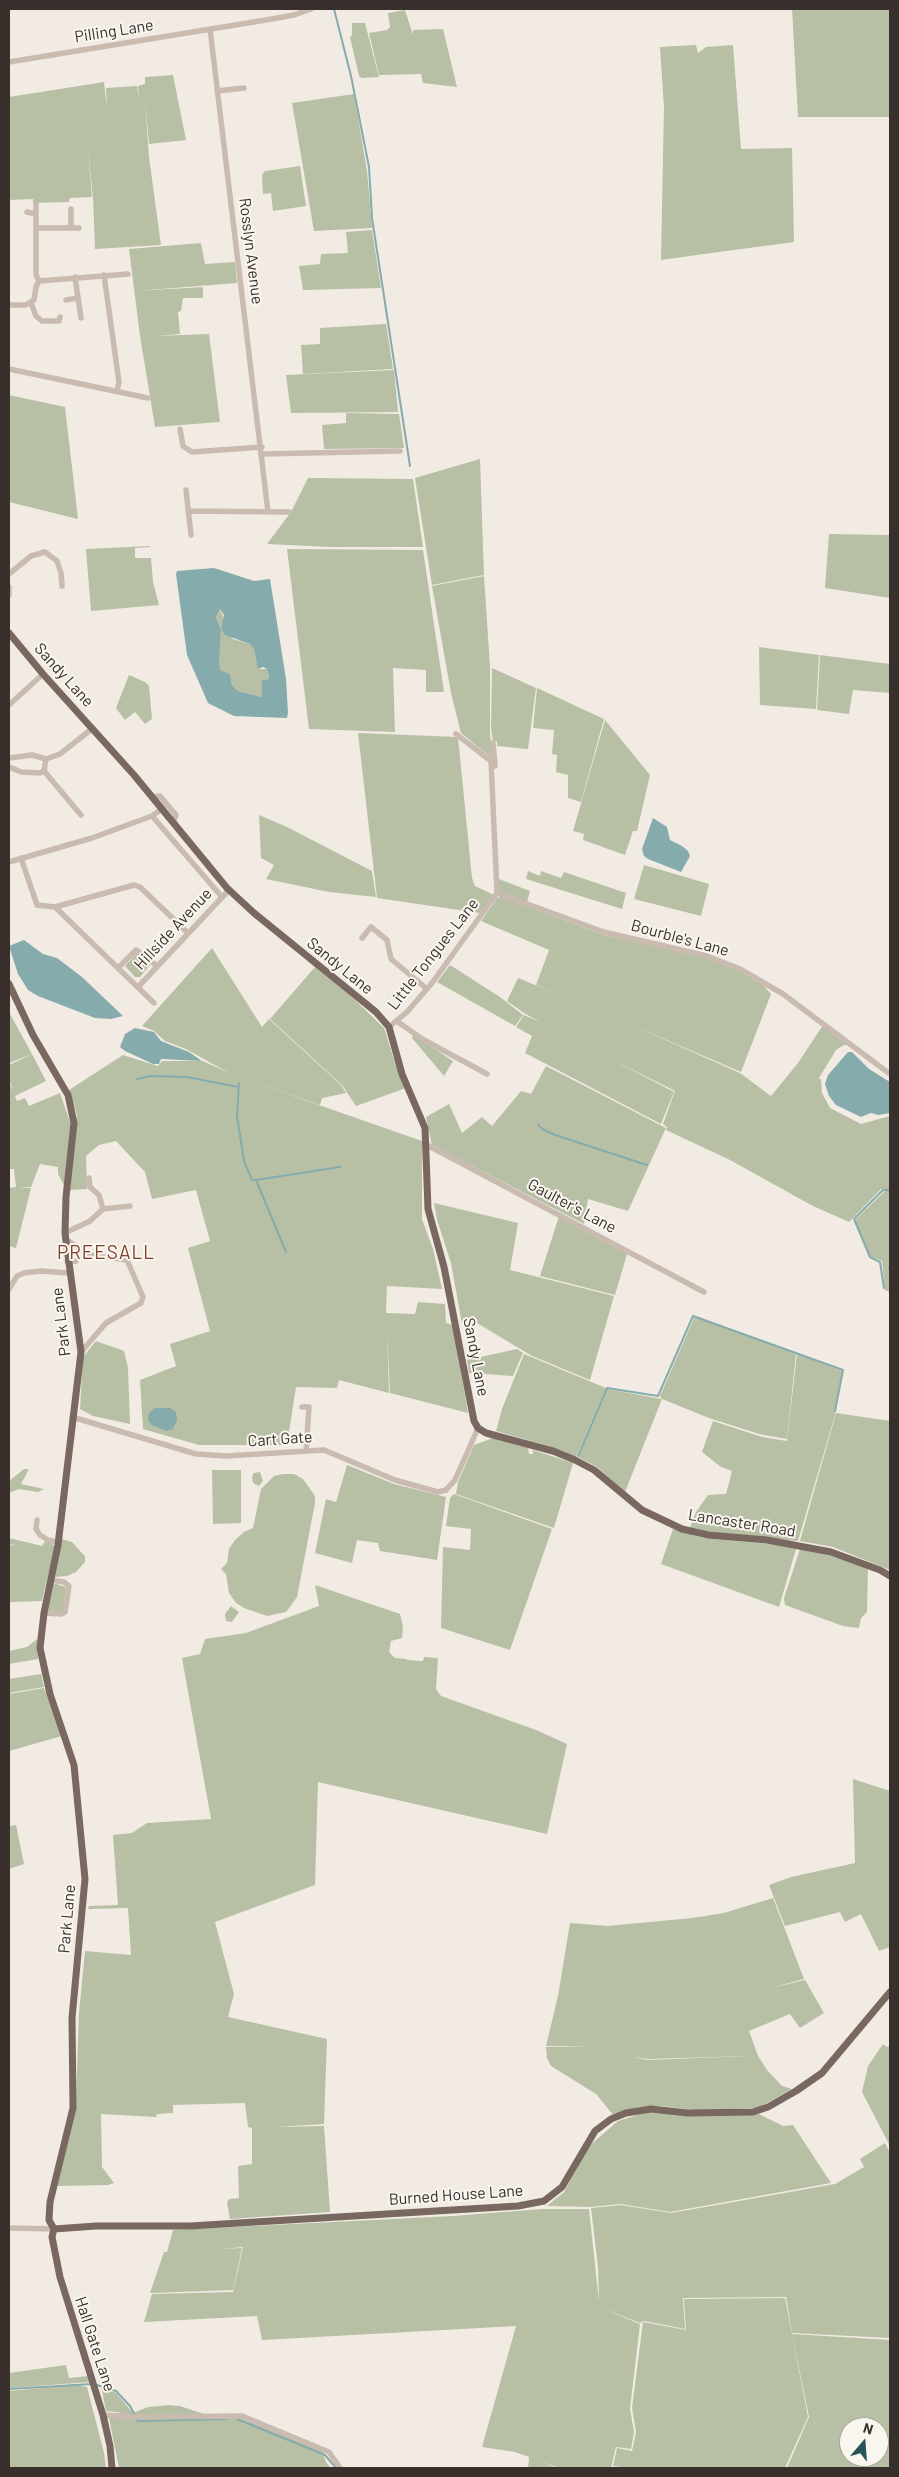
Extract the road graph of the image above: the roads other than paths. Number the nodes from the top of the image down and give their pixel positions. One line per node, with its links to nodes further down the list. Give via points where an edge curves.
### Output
1 (311, 9): 2 (street, Pilling Lane, via 294,15)
2 (210, 29): 3 (street, Pilling Lane); 5 (street, Rosslyn Avenue)
3 (9, 62)
4 (244, 88): 5 (street)
5 (217, 91): 27 (street, Rosslyn Avenue)
6 (36, 204): 9 (street)
7 (71, 209): 11 (street)
8 (27, 212): 9 (street)
9 (36, 214): 10 (street)
10 (36, 228): 11 (street); 16 (street, via 36,275)
11 (71, 228): 12 (street)
12 (79, 228)
13 (128, 274): 14 (street)
14 (104, 275): 15 (street); 24 (street, via 119,382)
15 (75, 277): 16 (street); 17 (street)
16 (39, 281): 19 (street)
17 (78, 298): 18 (street); 22 (street)
18 (66, 300)
19 (31, 304): 20 (street); 21 (street, via 42,322 59,321)
20 (9, 306)
21 (60, 317)
22 (81, 318)
23 (9, 369): 24 (street)
24 (117, 391): 25 (street)
25 (148, 398)
26 (180, 429): 27 (street, via 182,446 192,452)
27 (262, 447): 29 (street, Rosslyn Avenue)
28 (400, 451): 29 (street)
29 (263, 454): 32 (street, Rosslyn Avenue)
30 (186, 490): 31 (street)
31 (188, 511): 32 (street); 34 (street)
32 (268, 512): 33 (street)
33 (289, 512)
34 (191, 535)
35 (9, 574): 36 (street, via 31,556 45,552 57,561)
36 (62, 586)
37 (9, 587): 38 (street)
38 (9, 595)
39 (9, 633): 40 (main road, Sandy Lane)
40 (43, 674): 41 (street); 42 (main road, Sandy Lane)
41 (9, 705)
42 (93, 728): 46 (street, via 65,751); 49 (main road, Sandy Lane)
43 (456, 734): 54 (street, Little Tongues Lane, via 491,761)
44 (493, 743): 54 (street, via 497,800)
45 (9, 758): 46 (street, via 32,756)
46 (46, 759): 48 (street)
47 (9, 767): 48 (street, via 21,772)
48 (44, 771): 51 (street)
49 (152, 797): 50 (main road, Sandy Lane); 53 (street, via 160,796 176,815)
50 (162, 809): 52 (street); 53 (main road, Sandy Lane)
51 (81, 815)
52 (152, 816): 55 (street, via 92,838); 59 (street)
53 (172, 823): 57 (main road, Sandy Lane)
54 (495, 826): 58 (street, Little Tongues Lane)
55 (21, 858): 56 (street); 60 (street, via 37,905)
56 (9, 862)
57 (229, 890): 59 (street, Hillside Avenue); 70 (main road, Sandy Lane, via 376,1012)
58 (497, 893): 67 (street, Little Tongues Lane); 72 (street, Bourble's Lane, via 604,932 707,956 740,969 783,994)
59 (222, 897): 61 (street, Hillside Avenue)
60 (55, 907): 61 (street, via 134,885); 64 (street)
61 (188, 933): 63 (street, Hillside Avenue)
62 (362, 938): 67 (street, via 371,927 387,940 391,959)
63 (157, 966): 64 (street, via 136,950); 66 (street, Hillside Avenue)
64 (118, 968): 66 (street)
65 (9, 984): 77 (main road, Park Lane, via 73,1109)
66 (138, 986): 68 (street)
67 (427, 988): 69 (street, Little Tongues Lane)
68 (154, 1002)
69 (398, 1022): 70 (street, Little Tongues Lane); 71 (street)
70 (389, 1027): 73 (main road, Sandy Lane, via 402,1074 424,1123)
71 (487, 1074)
72 (890, 1074)
73 (426, 1145): 82 (street, Gaulter's Lane); 86 (main road, Sandy Lane, via 428,1209 449,1289)
74 (89, 1178): 76 (street, via 90,1187 99,1195)
75 (130, 1206): 76 (street)
76 (103, 1209): 77 (street)
77 (65, 1236): 79 (main road, Park Lane); 83 (street, via 91,1255 127,1260 143,1296 141,1303 106,1323)
78 (76, 1261): 79 (street)
79 (68, 1262): 80 (main road, Park Lane)
80 (69, 1273): 81 (street, via 24,1273 17,1276); 83 (main road, Park Lane)
81 (9, 1289)
82 (704, 1292)
83 (81, 1352): 85 (main road, Park Lane)
84 (302, 1406): 87 (street, via 309,1407)
85 (72, 1417): 87 (street, Cart Gate, via 196,1454 226,1456); 89 (main road, Park Lane)
86 (478, 1428): 87 (street, Cart Gate, via 455,1480 446,1490 438,1492 396,1480 324,1450); 90 (main road, Lancaster Road, via 575,1460 594,1470 642,1510 682,1529 831,1552)
87 (306, 1451)
88 (37, 1520): 89 (street, via 33,1530)
89 (58, 1542): 91 (main road, Park Lane)
90 (890, 1576)
91 (50, 1580): 92 (main road, Park Lane); 92 (street, via 69,1586 65,1612)
92 (44, 1613): 95 (main road, Park Lane, via 40,1648 50,1694 74,1764 85,1879 72,2018 73,2108 50,2202 49,2220)
93 (890, 1992): 95 (main road, Burned House Lane, via 822,2073 796,2091 753,2112 688,2113 652,2109 611,2119 587,2142 562,2188 544,2201 518,2206 190,2226)
94 (9, 2228): 95 (street)
95 (54, 2229): 96 (main road, Hall Gate Lane, via 52,2237 68,2309)
96 (103, 2415): 97 (main road, Hall Gate Lane); 98 (street, via 132,2418 242,2416 329,2452)
97 (112, 2468)
98 (340, 2468)

